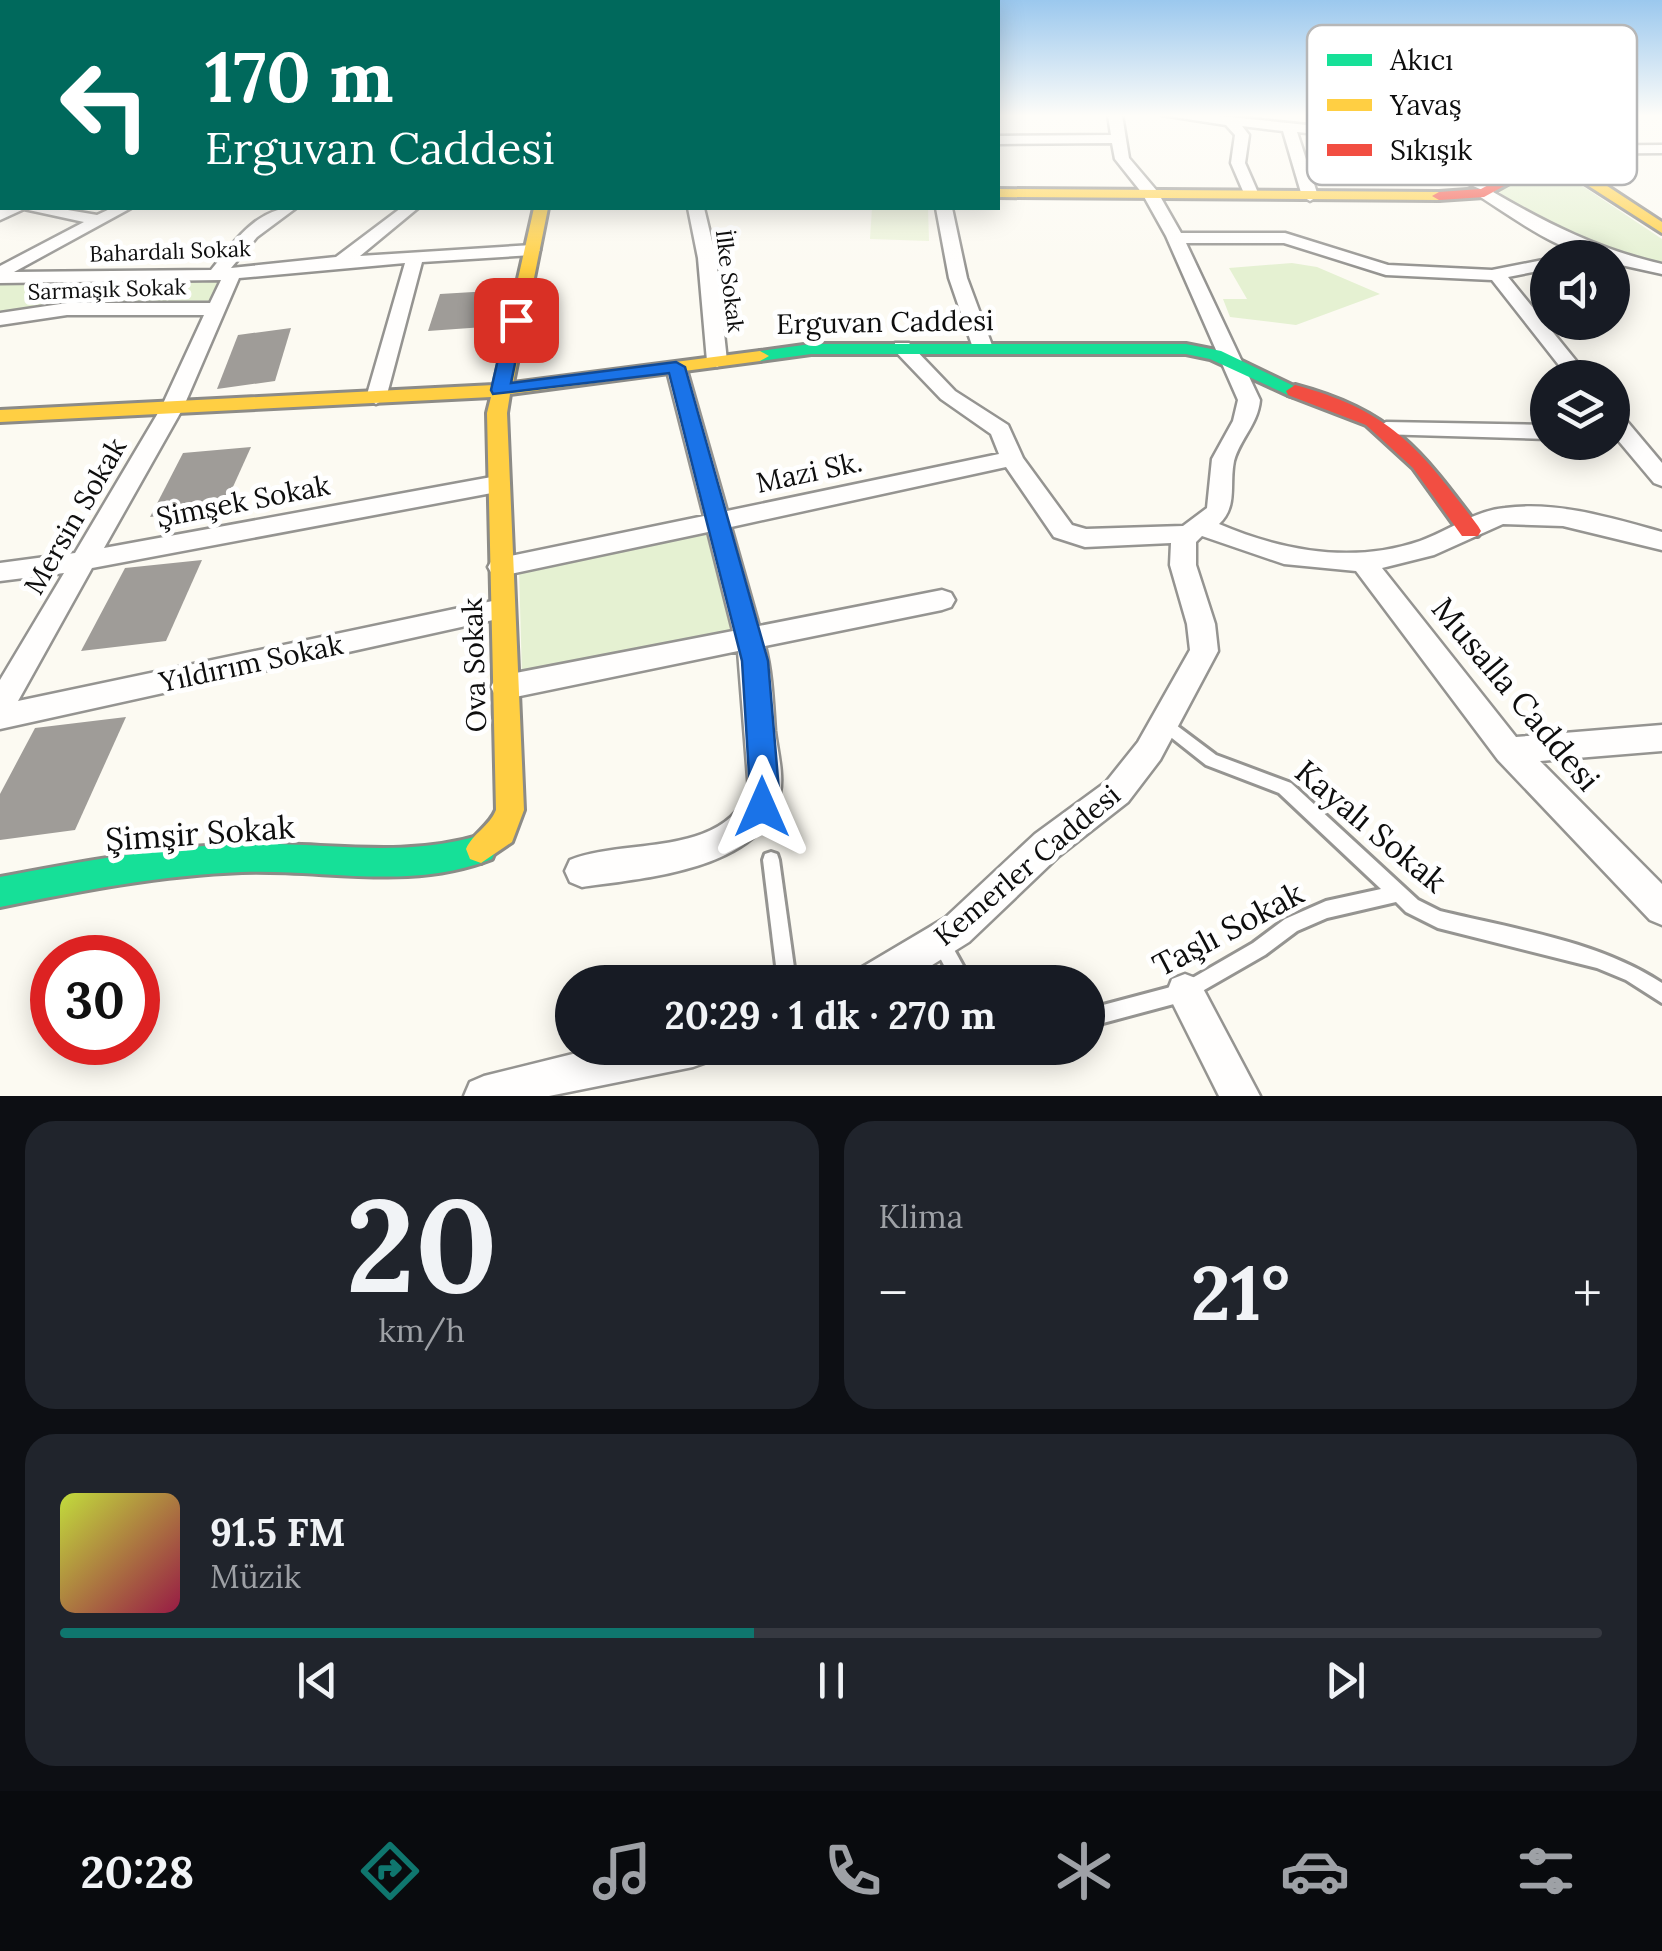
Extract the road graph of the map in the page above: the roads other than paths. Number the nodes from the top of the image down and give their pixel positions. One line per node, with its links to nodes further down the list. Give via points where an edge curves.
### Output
1 (1128, 166): 8 (street, Kemerler Caddesi)
2 (1239, 166): 10 (street)
3 (1301, 166): 11 (street)
4 (1476, 185): 7 (street)
5 (1494, 185): 7 (street)
6 (1594, 185): 20 (street)
7 (1487, 190): 11 (street); 22 (street)
8 (1149, 191): 9 (street); 10 (street); 21 (street, Kemerler Caddesi)
9 (1000, 193)
10 (1251, 195): 11 (street)
11 (1310, 196)
12 (43, 210): 19 (street)
13 (119, 210): 19 (street)
14 (285, 210): 30 (street, Mersin Sokak, via 250,234)
15 (407, 210): 26 (street)
16 (541, 210): 23 (street, Ova Sokak)
17 (696, 210): 37 (street, İlke Sokak)
18 (944, 210): 35 (street, via 958,278)
19 (98, 220): 31 (street)
20 (1662, 228)
21 (1176, 238): 29 (street, via 1285,238 1378,269); 38 (street, Kemerler Caddesi)
22 (1568, 240)
23 (532, 250): 24 (street, Bahardalı Sokak); 40 (street, Ova Sokak)
24 (414, 257): 26 (street, Bahardalı Sokak); 41 (street)
25 (1630, 261): 28 (street)
26 (342, 262): 30 (street, Bahardalı Sokak)
27 (1530, 268): 29 (street)
28 (1662, 268)
29 (1497, 274): 36 (street)
30 (224, 275): 31 (street, Bahardalı Sokak); 32 (street, Mersin Sokak)
31 (0, 276)
32 (216, 309): 33 (street, Sarmaşık Sokak, via 67,308); 42 (street, Mersin Sokak)
33 (0, 319)
34 (902, 348): 35 (street, Erguvan Caddesi); 37 (street, Erguvan Caddesi, via 811,349); 49 (street, via 948,395 992,421)
35 (983, 348): 38 (street, Erguvan Caddesi, via 1186,349)
36 (1566, 360)
37 (717, 361): 39 (street, Erguvan Caddesi)
38 (1234, 364): 44 (street, Erguvan Caddesi); 53 (street, Kemerler Caddesi, via 1249,416 1220,470 1220,510)
39 (676, 367): 40 (street, Erguvan Caddesi); 52 (street)
40 (500, 390): 41 (street, Erguvan Caddesi); 51 (street, Ova Sokak)
41 (376, 398): 42 (street, Erguvan Caddesi)
42 (172, 408): 43 (street, Erguvan Caddesi); 56 (street, Mersin Sokak)
43 (0, 416)
44 (1386, 429): 45 (street); 54 (street, Erguvan Caddesi)
45 (1530, 432)
46 (1630, 432): 47 (street)
47 (1662, 441)
48 (1630, 443): 50 (street)
49 (1012, 459): 52 (street, Mazi Sk.); 53 (street, via 1068,534)
50 (1662, 478)
51 (497, 484): 56 (street, Şimşek Sokak); 58 (street, Ova Sokak)
52 (718, 522): 58 (street, Mazi Sk.); 62 (street)
53 (1195, 530): 57 (street, via 1286,557); 66 (street, Kemerler Caddesi, via 1181,554 1206,633 1204,651)
54 (1470, 530): 55 (street, via 1489,519 1527,516); 57 (street)
55 (1662, 542)
56 (84, 561): 59 (street, Şimşek Sokak); 64 (street, Mersin Sokak)
57 (1364, 563): 68 (street, Musalla Caddesi)
58 (500, 567): 61 (street, Ova Sokak)
59 (0, 572)
60 (942, 600): 62 (street)
61 (502, 608): 63 (street, Ova Sokak); 65 (street, Yıldırım Sokak)
62 (749, 638): 63 (street); 71 (street, via 764,791 752,821 690,851)
63 (505, 687): 70 (street, Ova Sokak, via 510,810 504,832 476,852)
64 (0, 706)
65 (0, 717)
66 (1163, 723): 73 (lane, Kayalı Sokak, via 1211,760 1285,788); 75 (street, Kemerler Caddesi, via 1116,792)
67 (1662, 738): 68 (street)
68 (1509, 751): 74 (street, Musalla Caddesi)
69 (771, 860): 76 (lane)
70 (406, 864): 72 (street, Şimşir Sokak, via 321,857 174,862)
71 (582, 871)
72 (0, 892)
73 (1396, 894): 79 (lane, Taşlı Sokak, via 1291,925); 80 (lane, Kayalı Sokak, via 1438,919 1598,959)
74 (1662, 908)
75 (940, 941): 77 (street, Kemerler Caddesi); 78 (lane)
76 (785, 965)
77 (900, 965)
78 (953, 965)
79 (1186, 992): 81 (lane, Taşlı Sokak); 84 (street)
80 (1662, 994)
81 (1105, 1013)
82 (610, 1065): 83 (street)
83 (484, 1096)
84 (1240, 1096)

